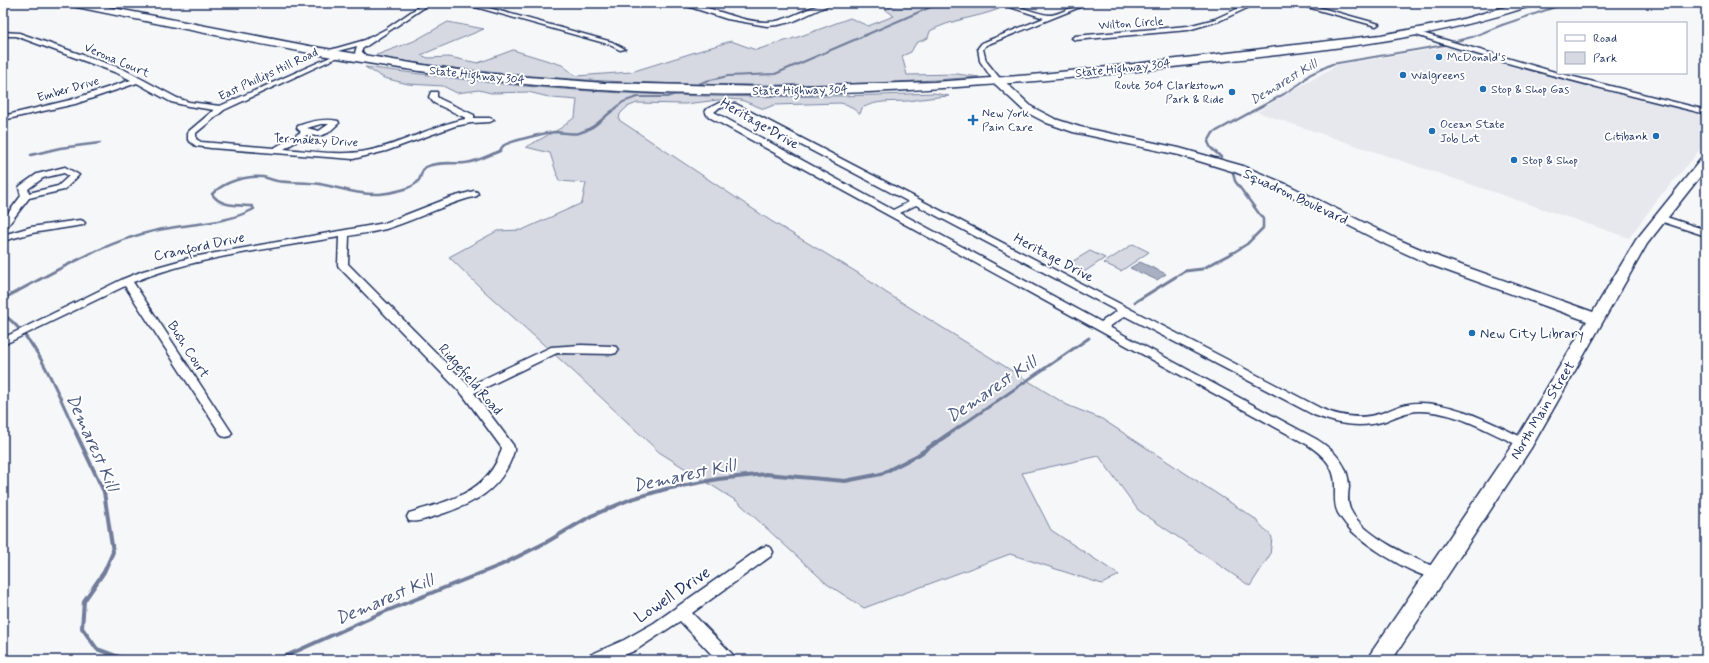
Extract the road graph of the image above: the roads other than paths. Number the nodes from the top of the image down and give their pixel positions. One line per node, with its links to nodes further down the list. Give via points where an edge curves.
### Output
1 (72, 3): 20 (main road, State Highway 304)
2 (428, 3): 18 (street)
3 (464, 3): 19 (street, via 610,43)
4 (681, 3): 5 (street, via 748,22 766,24 788,20)
5 (830, 3)
6 (1001, 3): 13 (street)
7 (1087, 3): 13 (street)
8 (1255, 3): 17 (street, Wilton Circle, via 1217,20 1188,28)
9 (1296, 3): 12 (street)
10 (1323, 3): 12 (street)
11 (1529, 3): 15 (main road, State Highway 304, via 1466,22)
12 (1313, 7): 14 (street)
13 (1049, 17): 24 (street, via 992,40 980,49 982,60)
14 (1376, 24)
15 (1416, 33): 24 (main road, State Highway 304, via 1344,44); 27 (street, via 1553,73)
16 (3, 34): 23 (street, Verona Court, via 17,34)
17 (1075, 38)
18 (370, 40): 20 (street); 22 (street, via 358,50 360,55)
19 (622, 49)
20 (322, 53): 21 (main road, State Highway 304)
21 (337, 56): 22 (main road, State Highway 304); 26 (street, East Phillips Hill Road)
22 (369, 61): 24 (main road, State Highway 304, via 516,80 697,90 860,89)
23 (139, 80): 26 (street, Verona Court, via 174,100); 28 (street, Ember Drive, via 72,102)
24 (998, 81): 47 (street, Squadron Boulevard, via 1028,109 1060,125 1238,168 1284,187 1430,259)
25 (434, 94): 30 (street, via 433,97 437,101 471,117)
26 (221, 108): 31 (street, East Phillips Hill Road)
27 (1706, 112)
28 (3, 118)
29 (490, 120): 30 (street, Termakay Drive)
30 (468, 121): 33 (street, Termakay Drive, via 366,155)
31 (192, 132): 33 (street, Termakay Drive, via 192,140 199,144)
32 (306, 132): 33 (street)
33 (276, 150)
34 (1706, 161): 39 (street, North Main Street)
35 (474, 194): 43 (street, Cranford Drive, via 456,198 410,219)
36 (26, 196): 36 (street, via 23,188 40,176 65,170 75,175 61,188); 41 (street)
37 (916, 202): 38 (street); 38 (street, Heritage Drive, via 733,106 719,105 709,110 714,116); 46 (street, Heritage Drive)
38 (893, 213): 48 (street, Heritage Drive)
39 (1660, 218): 42 (street); 47 (street, North Main Street)
40 (80, 223): 44 (street, via 31,230)
41 (3, 226)
42 (1706, 233)
43 (344, 235): 45 (street, Cranford Drive, via 193,260); 51 (street, Ridgefield Road, via 343,265)
44 (3, 238)
45 (127, 281): 49 (street, Cranford Drive); 52 (street, Bush Court)
46 (1125, 311): 48 (street); 53 (street, Heritage Drive, via 1302,404 1335,418 1363,422 1408,408 1438,408 1459,414)
47 (1596, 319): 53 (street, North Main Street)
48 (1102, 327): 56 (street, Heritage Drive, via 1319,446 1330,455 1340,470 1343,480 1342,505 1356,526 1387,550)
49 (3, 342)
50 (612, 350): 51 (street, via 554,350)
51 (467, 392): 54 (street, Ridgefield Road, via 508,448 504,461 499,472 462,502)
52 (226, 433)
53 (1524, 443): 56 (street, North Main Street)
54 (414, 517)
55 (766, 552): 57 (street, Lowell Drive)
56 (1438, 574): 60 (street, North Main Street)
57 (681, 612): 58 (street, Lowell Drive, via 630,645); 59 (street)
58 (596, 660)
59 (727, 660)
60 (1380, 660)

